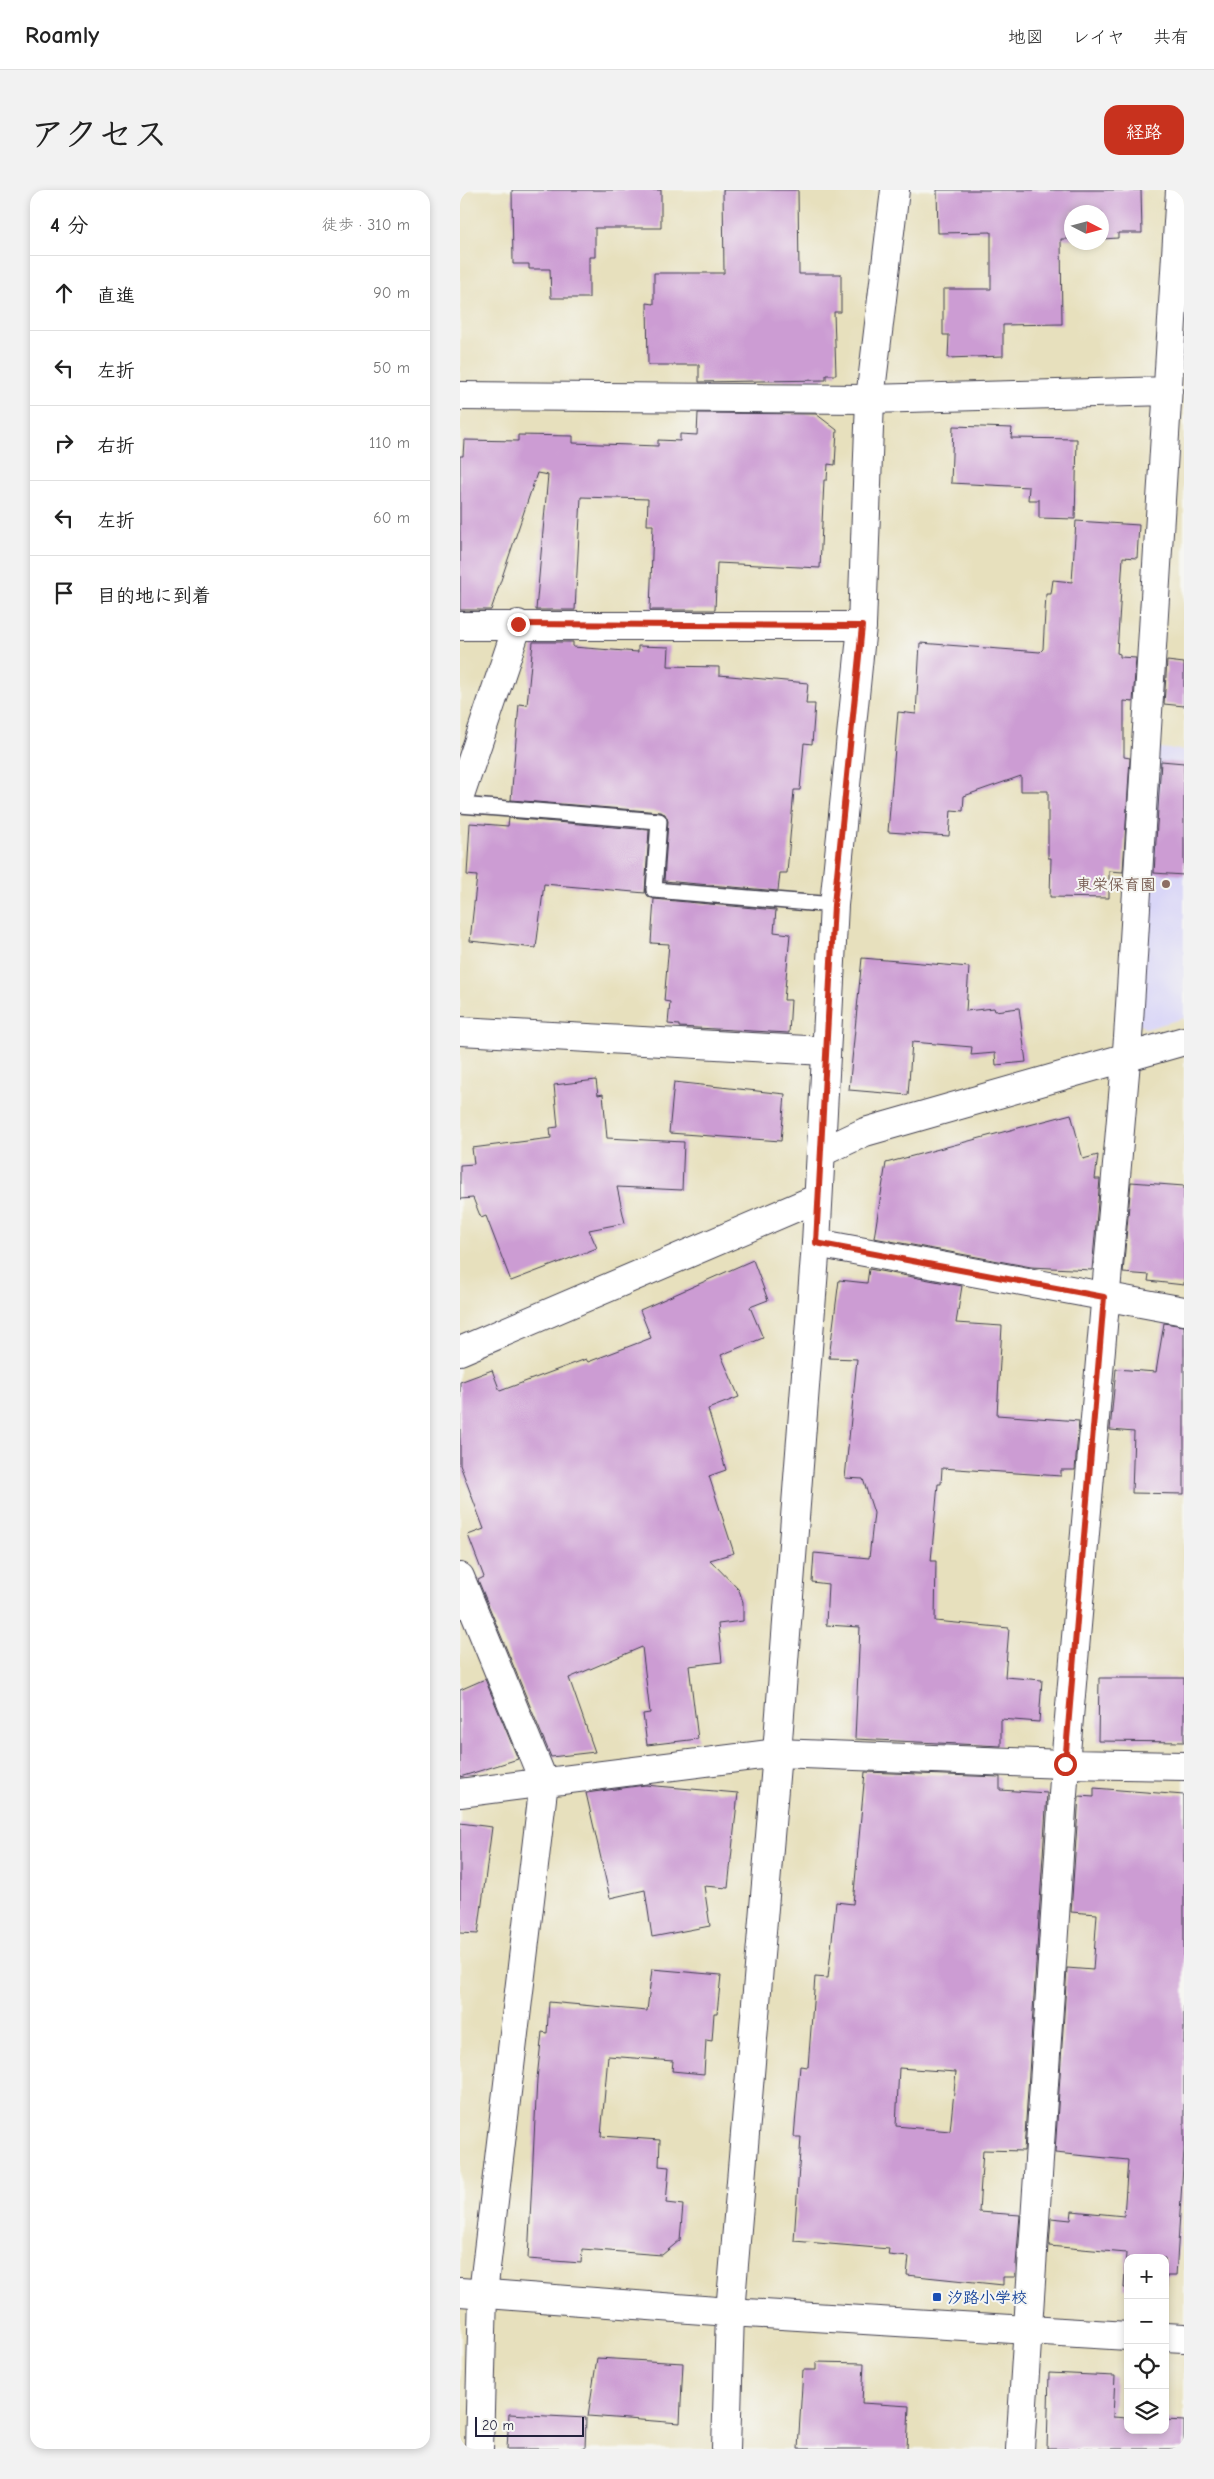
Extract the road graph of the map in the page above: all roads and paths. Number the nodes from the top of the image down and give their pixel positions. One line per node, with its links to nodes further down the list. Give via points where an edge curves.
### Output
1 (895, 190): 5 (street)
2 (1180, 190): 3 (street)
3 (1168, 391): 5 (street); 15 (street)
4 (460, 396): 5 (street)
5 (870, 399): 8 (street)
6 (518, 624): 7 (street); 8 (street); 9 (street)
7 (460, 626)
8 (862, 626): 11 (street)
9 (460, 796)
10 (460, 804): 11 (lane, via 659,821 654,890)
11 (834, 905): 14 (street)
12 (460, 1031): 14 (street)
13 (1184, 1041): 15 (street)
14 (825, 1051): 16 (street)
15 (1127, 1057): 16 (street, via 864,1132); 19 (street)
16 (822, 1152): 17 (street)
17 (818, 1198): 18 (street); 21 (street)
18 (816, 1243): 19 (street); 23 (street)
19 (1104, 1297): 20 (street); 24 (street)
20 (1184, 1311)
21 (460, 1351)
22 (460, 1577): 26 (street)
23 (777, 1752): 24 (street); 26 (street); 29 (street)
24 (1065, 1764): 25 (street); 30 (street)
25 (1184, 1766)
26 (544, 1782): 27 (street); 28 (street)
27 (460, 1793)
28 (471, 2293): 29 (street); 34 (street)
29 (730, 2312): 30 (street); 35 (street)
30 (1027, 2331): 31 (street); 36 (street)
31 (1124, 2336)
32 (1169, 2337): 33 (street)
33 (1184, 2338)
34 (479, 2449)
35 (726, 2449)
36 (1020, 2449)

